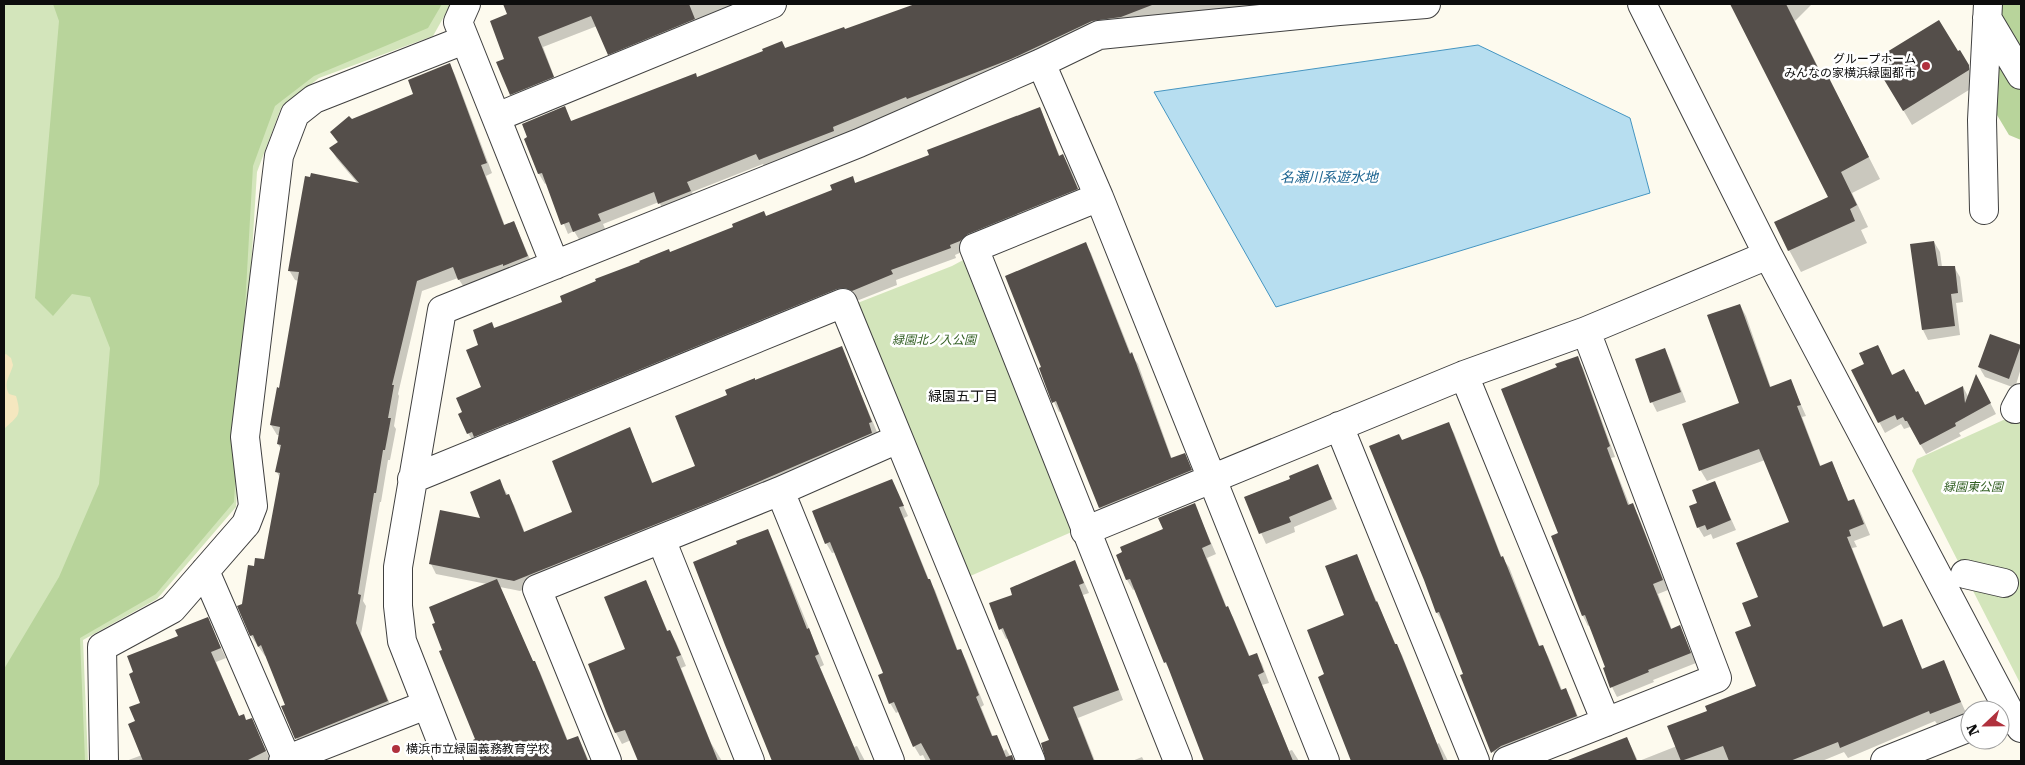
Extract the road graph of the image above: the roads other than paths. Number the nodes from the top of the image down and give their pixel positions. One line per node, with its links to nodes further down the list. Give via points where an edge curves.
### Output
1 (466, 4): 6 (street, via 458,22)
2 (772, 4): 9 (street)
3 (1426, 4): 7 (street, via 1099,35)
4 (1642, 4): 12 (street)
5 (1988, 11): 8 (street); 11 (street, via 1982,120)
6 (464, 40): 9 (street); 23 (street, via 314,99 295,114 279,156 246,438 253,506 246,524)
7 (1041, 63): 10 (street); 13 (street, via 859,144)
8 (2021, 75)
9 (496, 117): 13 (street)
10 (1099, 197): 19 (street); 21 (street, via 974,248)
11 (1984, 210)
12 (1768, 255): 14 (street); 26 (street)
13 (555, 264): 18 (street, via 442,310)
14 (1586, 331): 15 (street); 28 (street, via 1717,678)
15 (1464, 375): 16 (street); 28 (street)
16 (1339, 426): 19 (street); 39 (street)
17 (898, 439): 18 (street, via 844,302); 20 (street); 36 (street)
18 (412, 478): 27 (street, via 398,567 398,606 402,640)
19 (1213, 478): 21 (street); 38 (street)
20 (780, 491): 22 (street); 35 (street)
21 (1085, 530): 37 (street)
22 (661, 539): 33 (street, via 537,589); 34 (street)
23 (205, 571): 30 (street, via 172,609 102,646); 31 (street)
24 (1965, 574): 25 (street)
25 (2004, 584)
26 (2001, 700)
27 (426, 705): 31 (street); 32 (street)
28 (1606, 722): 40 (street)
29 (1960, 731): 41 (street)
30 (104, 761)
31 (285, 761)
32 (449, 761)
33 (607, 761)
34 (750, 761)
35 (890, 761)
36 (1031, 761)
37 (1178, 761)
38 (1325, 761)
39 (1475, 761)
40 (1508, 761)
41 (1885, 761)

